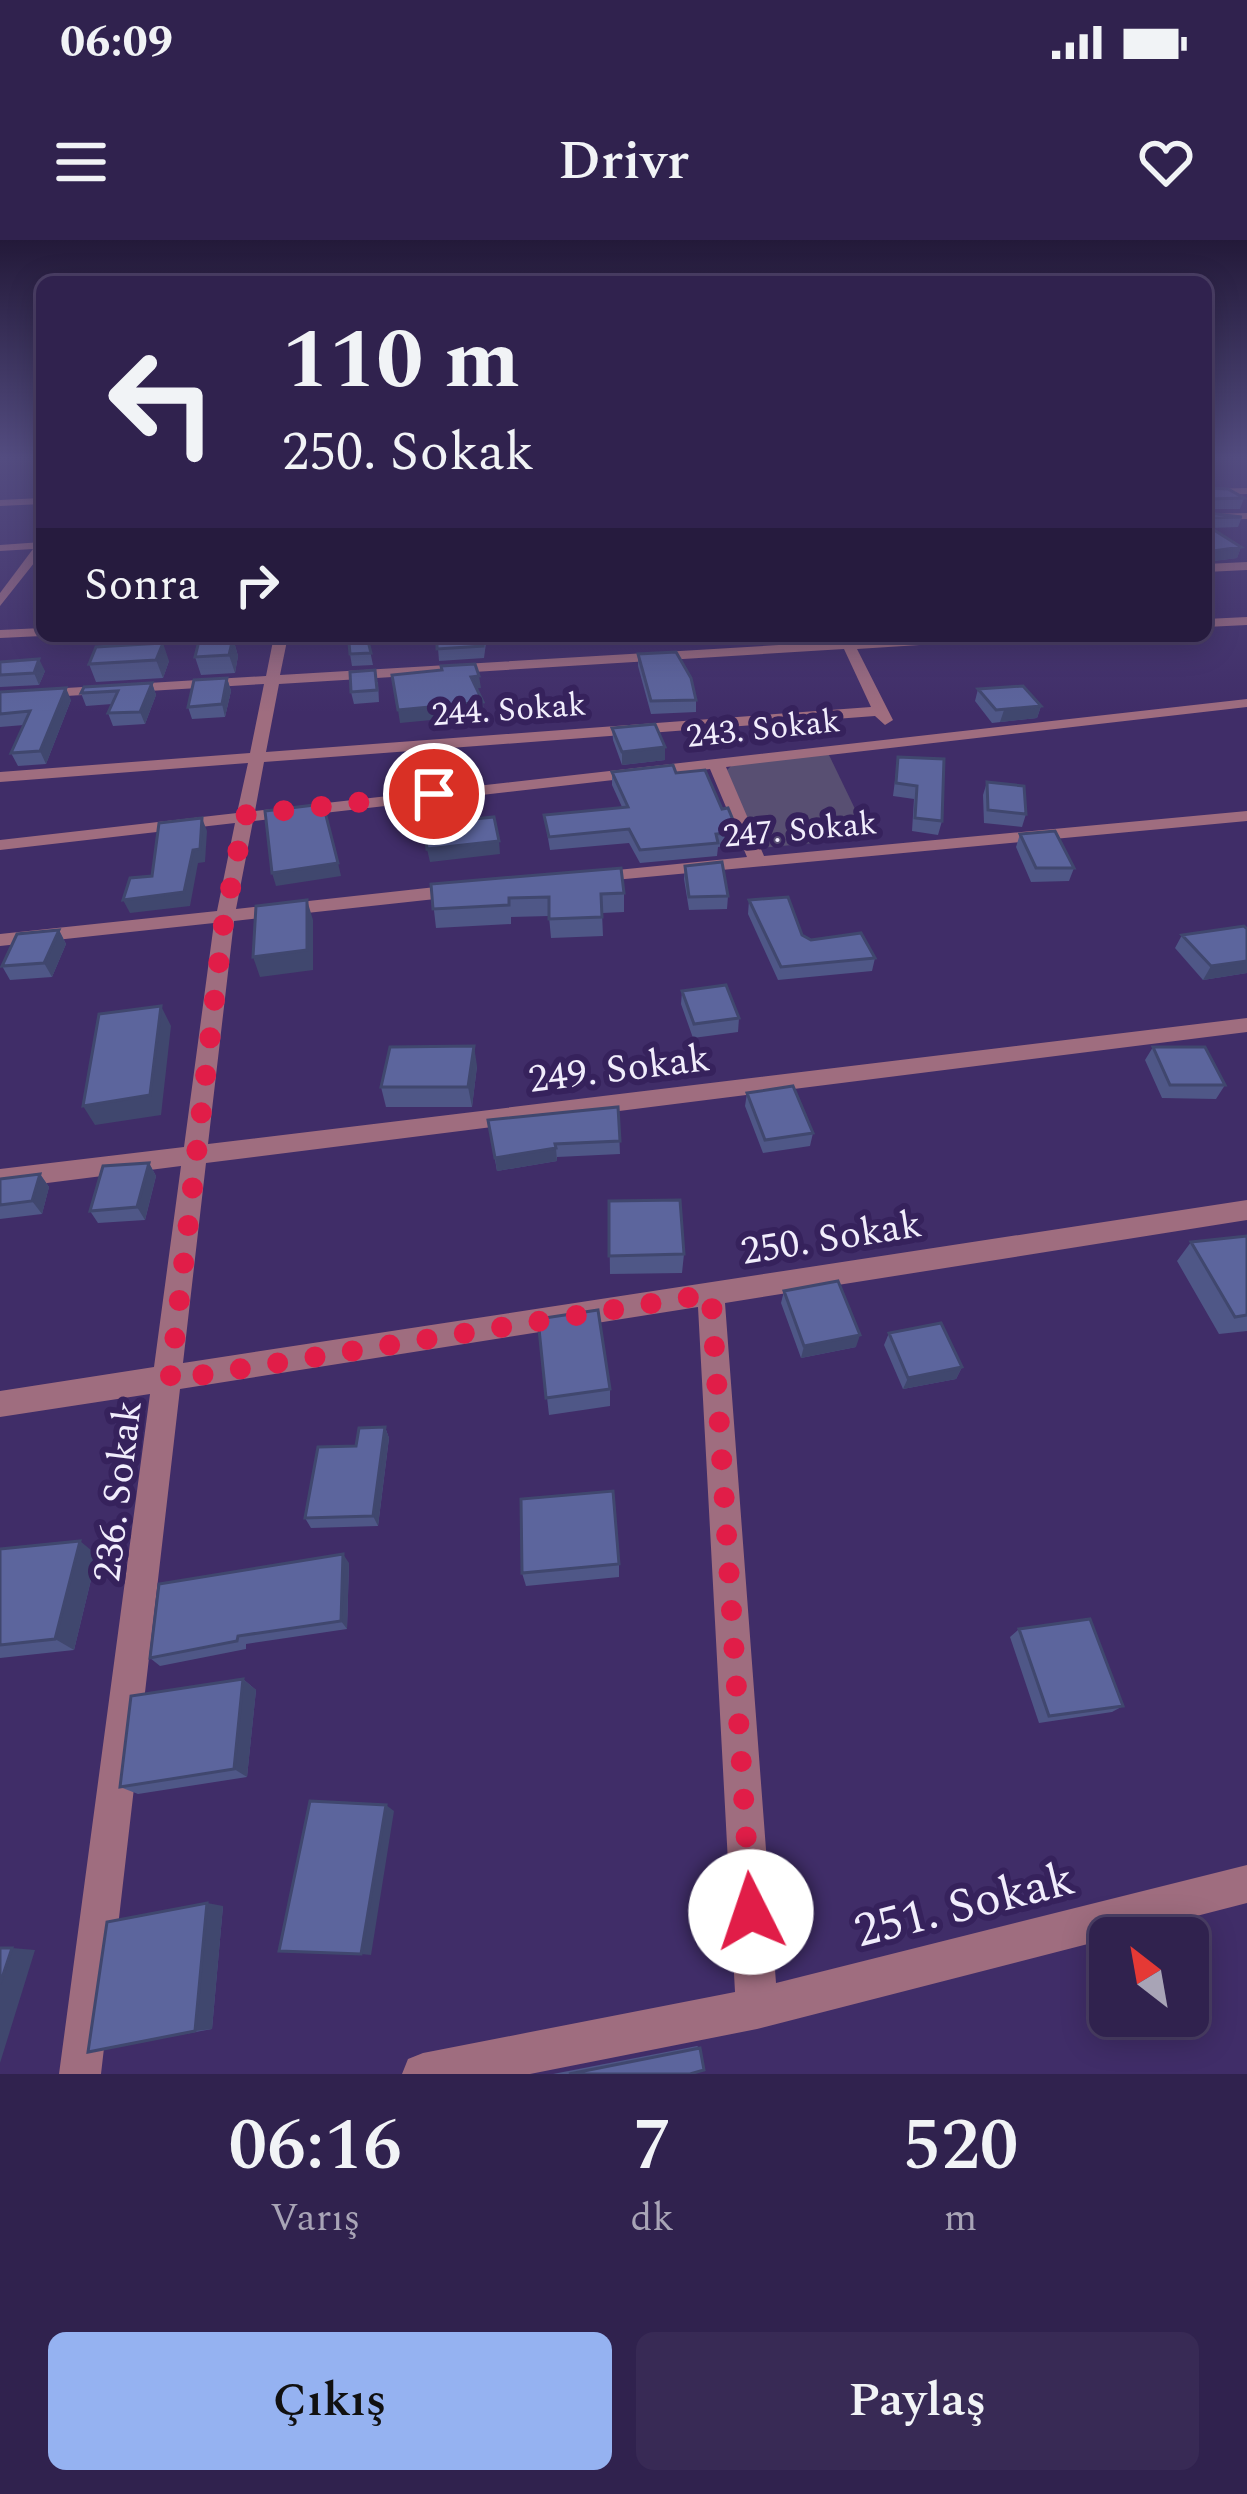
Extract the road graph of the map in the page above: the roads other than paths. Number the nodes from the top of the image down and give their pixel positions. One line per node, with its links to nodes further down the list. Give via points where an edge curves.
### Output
1 (36, 545): 2 (street)
2 (0, 548)
3 (36, 553): 7 (street)
4 (1247, 566): 5 (street)
5 (1212, 568)
6 (36, 573): 7 (street)
7 (21, 574): 8 (street); 9 (street)
8 (0, 575)
9 (0, 602)
10 (1247, 622): 11 (street)
11 (1212, 623)
12 (36, 632): 13 (street)
13 (0, 634)
14 (280, 642): 17 (street, 236. Sokak)
15 (909, 642): 16 (street)
16 (849, 646): 17 (street); 20 (street)
17 (272, 680): 18 (street); 22 (street, 236. Sokak)
18 (0, 697)
19 (1247, 703): 21 (street, 243. Sokak)
20 (879, 711): 21 (street); 22 (street, 244. Sokak)
21 (899, 742): 23 (street, 243. Sokak)
22 (257, 756): 24 (street, 244. Sokak); 25 (street, 236. Sokak)
23 (716, 763): 25 (street, 243. Sokak); 28 (street)
24 (0, 777)
25 (245, 815): 27 (street, 243. Sokak); 31 (street, 236. Sokak)
26 (1247, 816): 28 (street, 247. Sokak)
27 (0, 845)
28 (758, 862): 29 (street, 247. Sokak)
29 (573, 879)
30 (481, 888): 31 (street)
31 (226, 912): 32 (street); 34 (street, 236. Sokak)
32 (0, 940)
33 (1247, 1025): 34 (street, 249. Sokak)
34 (196, 1155): 35 (street, 249. Sokak); 38 (street, 236. Sokak)
35 (0, 1179)
36 (1247, 1210): 37 (street, 250. Sokak)
37 (711, 1294): 38 (street, 250. Sokak); 41 (street)
38 (170, 1380): 39 (street, 250. Sokak); 42 (street, 236. Sokak)
39 (0, 1404)
40 (1247, 1884): 41 (street, 251. Sokak)
41 (758, 2008): 43 (street, 251. Sokak)
42 (80, 2074)
43 (422, 2074)

